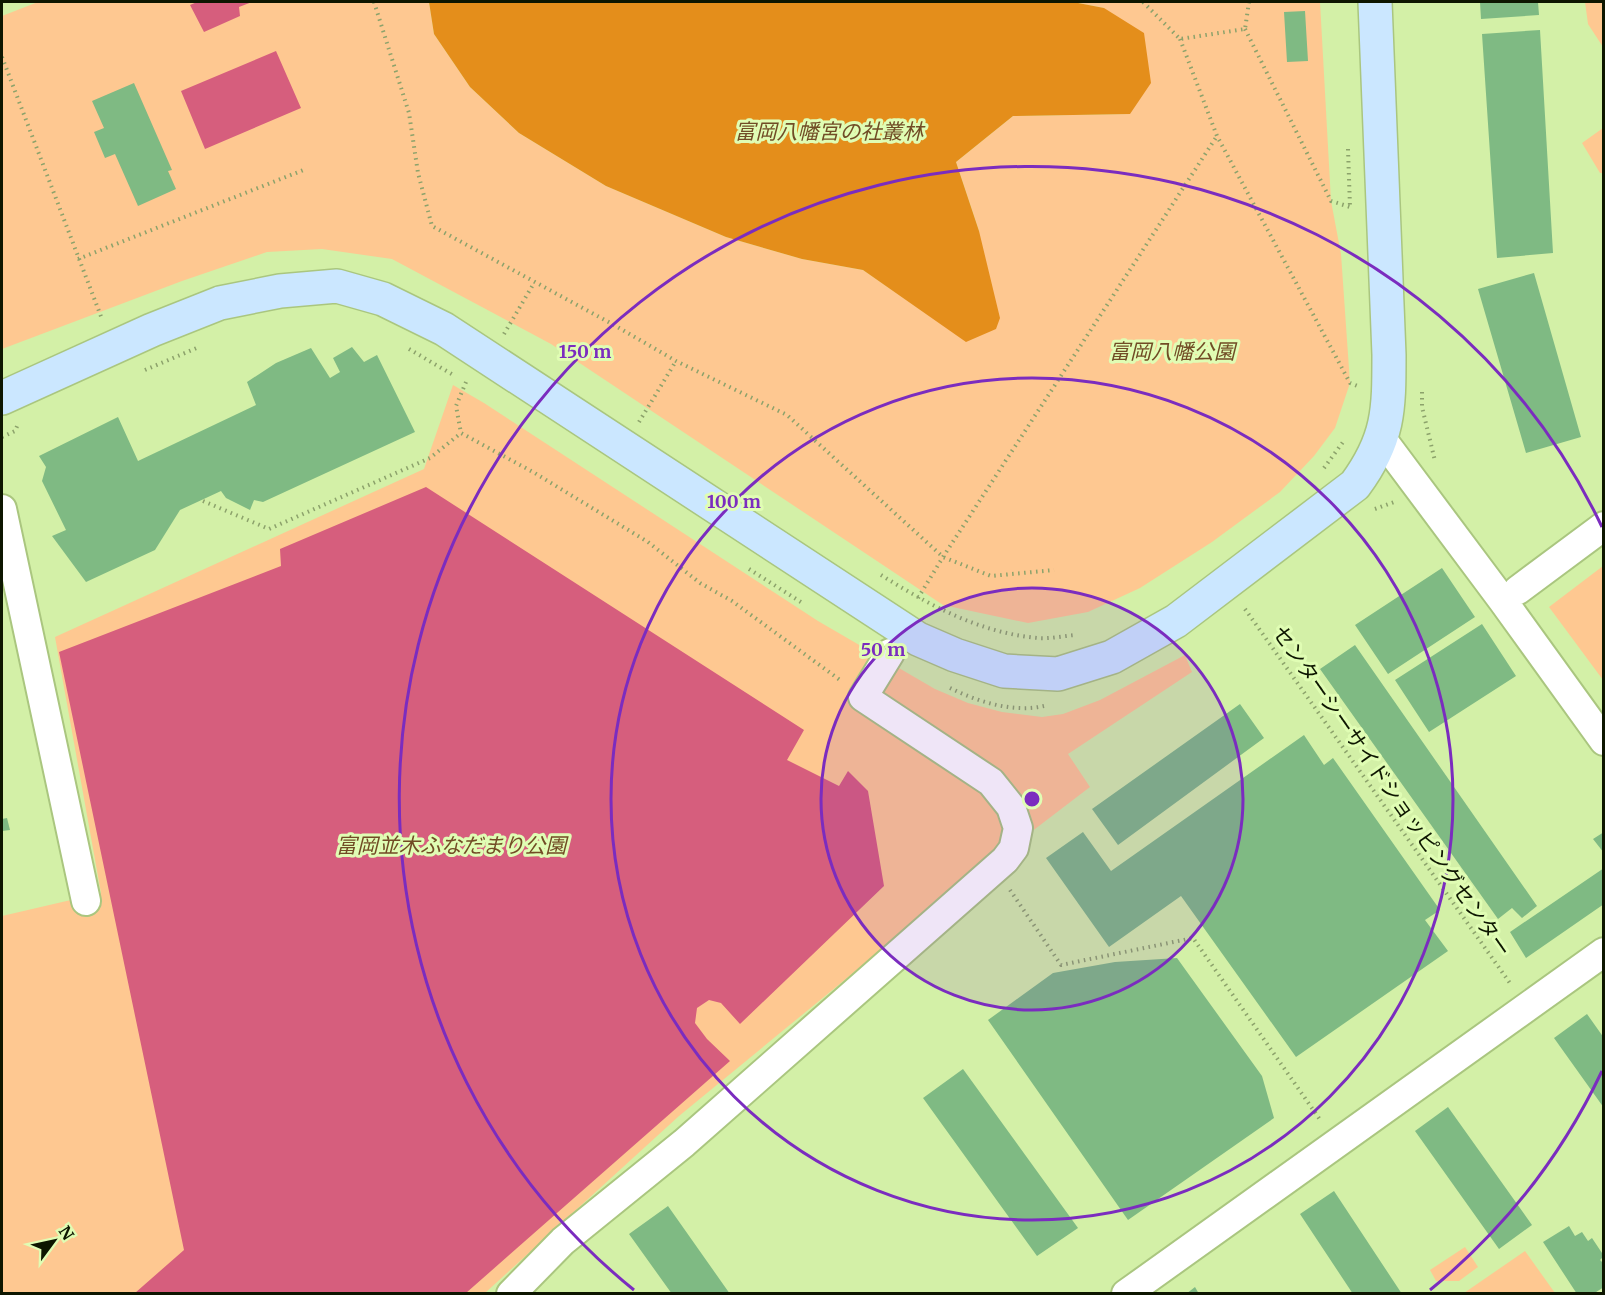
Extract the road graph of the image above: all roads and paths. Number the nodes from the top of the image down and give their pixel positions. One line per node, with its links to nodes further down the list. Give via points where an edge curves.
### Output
1 (374, 2): 14 (path, via 409,113 418,173 432,226)
2 (1143, 2): 6 (path)
3 (1249, 2): 5 (path)
4 (1374, 2): 34 (street, via 1389,355 1389,399)
5 (1245, 29): 6 (path); 11 (path, via 1331,201)
6 (1180, 39): 8 (path)
7 (2, 57): 13 (path)
8 (1217, 136): 24 (path, via 1350,383 1363,389); 41 (path)
9 (1350, 142): 11 (path)
10 (306, 169): 13 (path)
11 (1350, 207): 12 (path)
12 (1351, 215)
13 (78, 259): 16 (path)
14 (534, 283): 18 (path, via 503,336); 21 (path)
15 (112, 316): 16 (path)
16 (102, 320): 17 (path)
17 (92, 324)
18 (494, 330)
19 (201, 346): 22 (path)
20 (408, 348): 23 (path)
21 (676, 361): 29 (path); 41 (path, via 787,415)
22 (136, 373)
23 (466, 382): 25 (path); 31 (path, via 456,406)
24 (1364, 382)
25 (476, 389)
26 (1421, 390): 36 (path, via 1437,470)
27 (10, 410): 33 (path, via 15,431); 34 (street, via 152,330 220,303 280,291 337,286 383,299 444,329 918,639 1004,671 1058,674 1112,657 1176,621 1355,484 1369,467)
28 (629, 416): 29 (path)
29 (639, 422): 30 (path)
30 (649, 429)
31 (461, 433): 37 (path, via 430,458 268,529); 54 (path, via 648,542)
32 (1348, 435): 35 (path)
33 (2, 437)
34 (1382, 440): 36 (street)
35 (1320, 473)
36 (1418, 487): 39 (path, via 1410,495); 56 (street)
37 (203, 501)
38 (2, 509): 58 (street)
39 (1366, 516)
40 (1604, 526): 45 (street)
41 (943, 557): 43 (path, via 991,576); 46 (path)
42 (741, 563): 48 (path)
43 (1054, 570)
44 (878, 573): 46 (path)
45 (1518, 590)
46 (918, 598): 51 (path, via 958,618 998,631 1040,638)
47 (1254, 603): 49 (path)
48 (810, 607)
49 (1245, 609): 50 (path); 60 (path, センターシーサイドショッピングセンター)
50 (1237, 615)
51 (1084, 634)
52 (890, 653): 54 (street)
53 (946, 686): 55 (path, via 974,700 1007,707)
54 (863, 697): 57 (street, via 991,782 1011,807 1018,828 1014,848)
55 (1046, 705)
56 (1604, 741)
57 (995, 868): 61 (path, via 1061,965 1194,938); 62 (street, via 684,1143 563,1241)
58 (86, 901)
59 (1604, 952): 63 (street)
60 (1514, 989)
61 (1323, 1124)
62 (511, 1293)
63 (1126, 1293)

